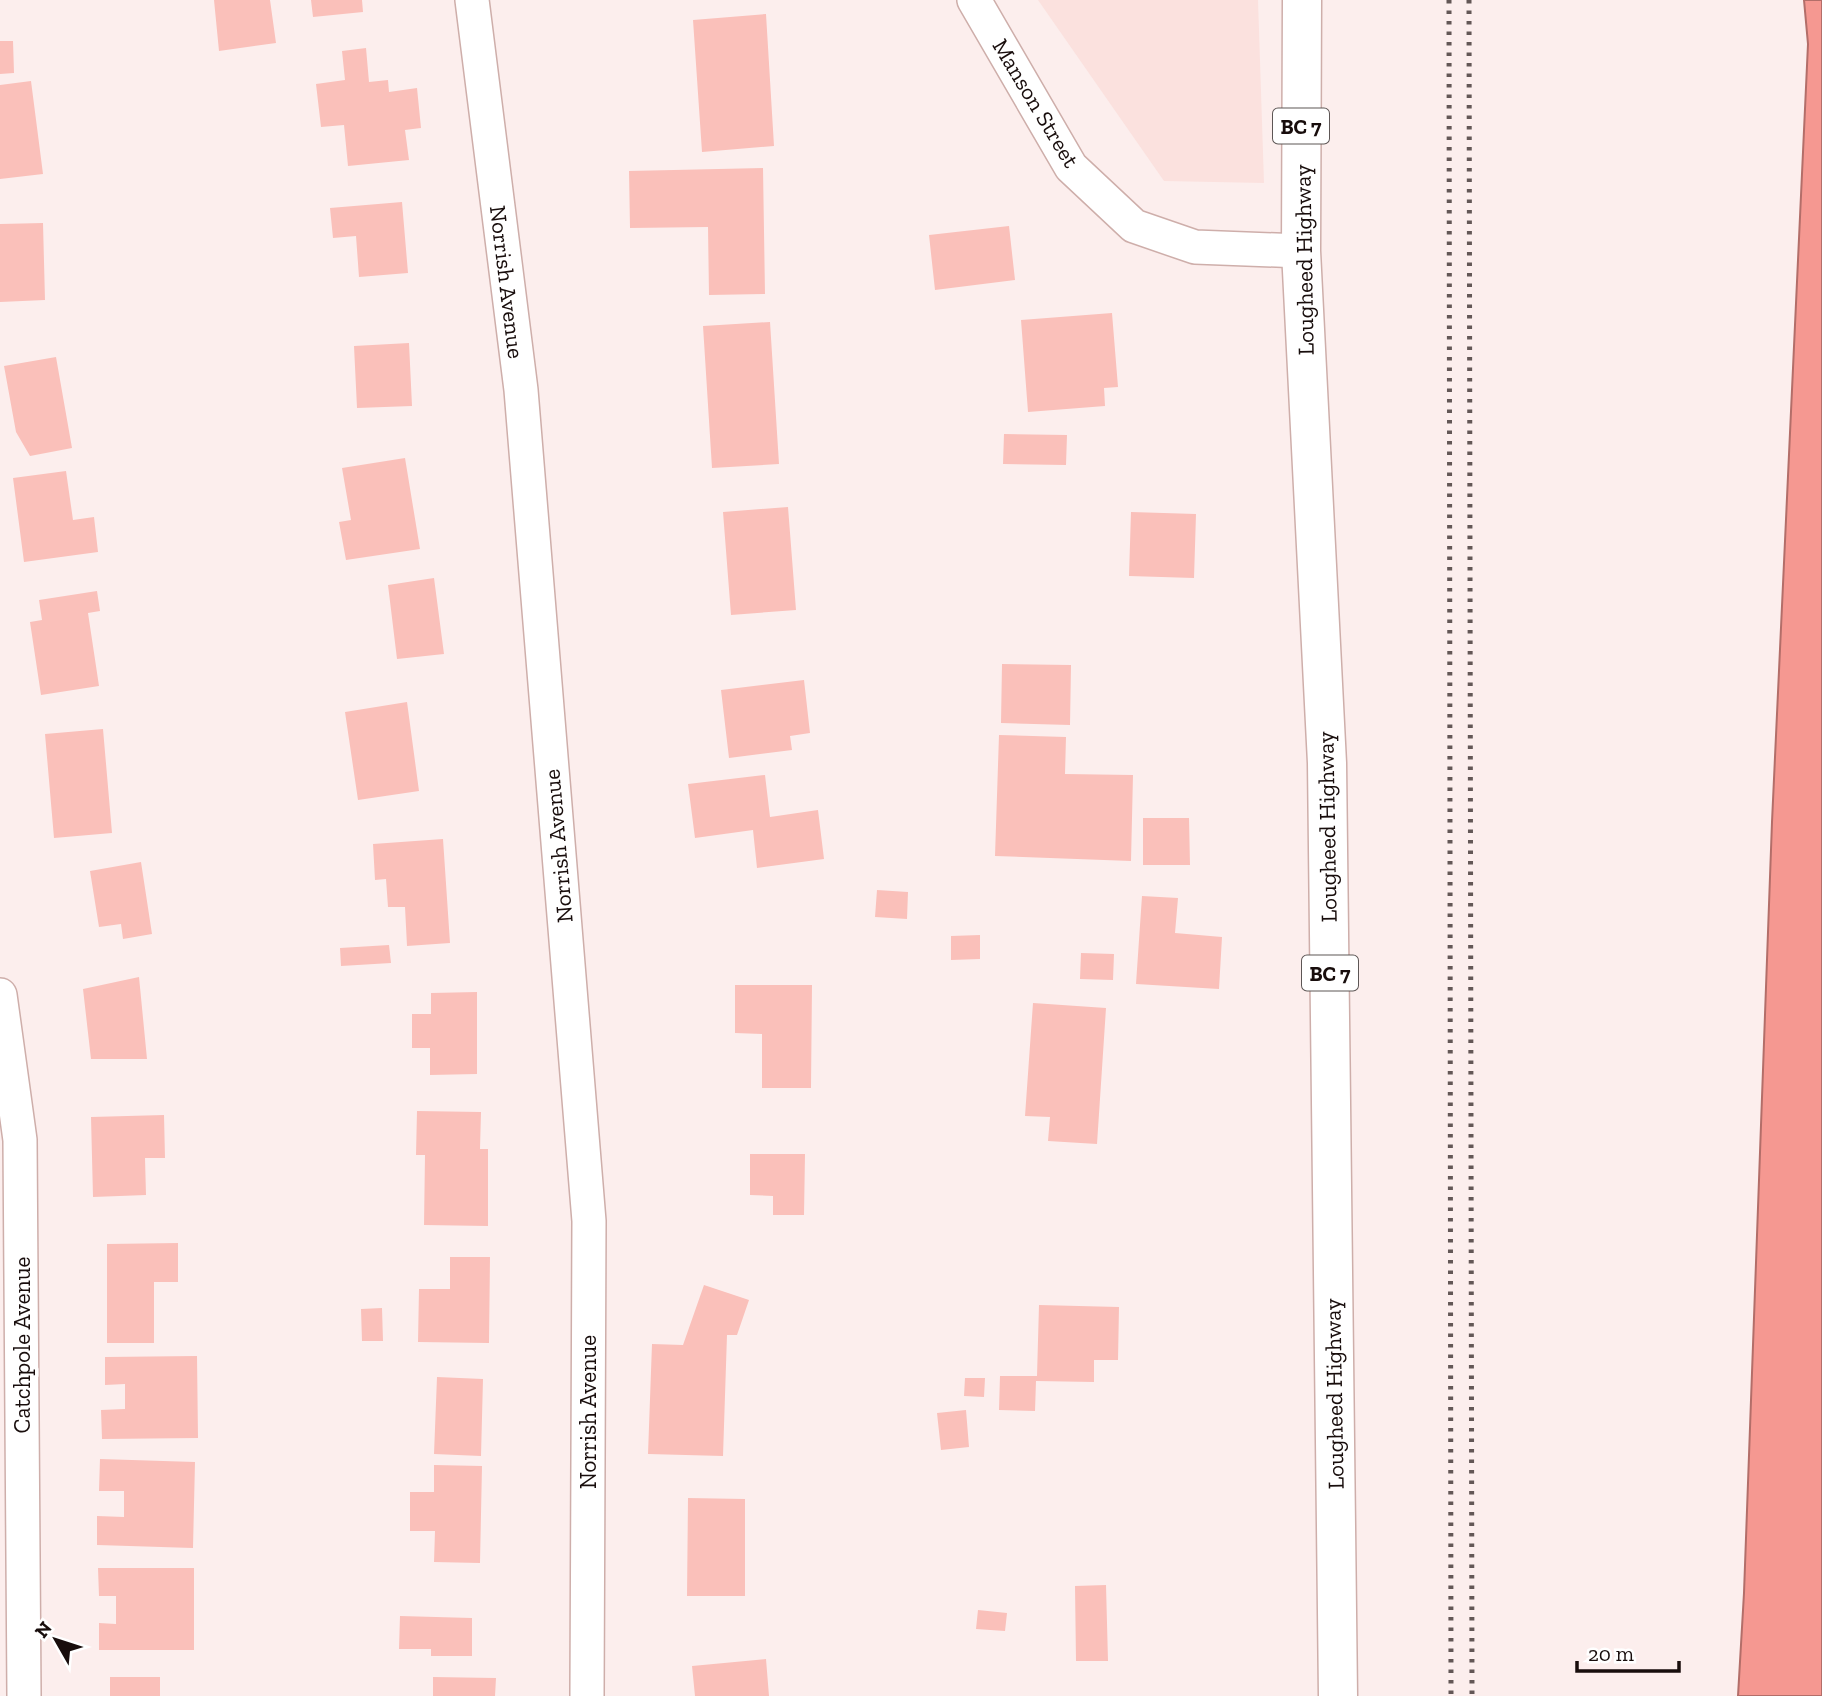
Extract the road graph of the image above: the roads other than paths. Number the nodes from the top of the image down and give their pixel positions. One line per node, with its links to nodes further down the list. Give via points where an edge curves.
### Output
1 (472, 0): 7 (street, Norrish Avenue, via 521,390 589,1221)
2 (974, 0): 4 (street, Manson Street, via 1071,167 1134,226 1195,247)
3 (1302, 0): 4 (main road, Lougheed Highway / BC 7)
4 (1301, 251): 8 (main road, Lougheed Highway / BC 7, via 1327,763)
5 (0, 995): 6 (street, Catchpole Avenue, via 20,1140)
6 (24, 1696)
7 (587, 1696)
8 (1338, 1696)

